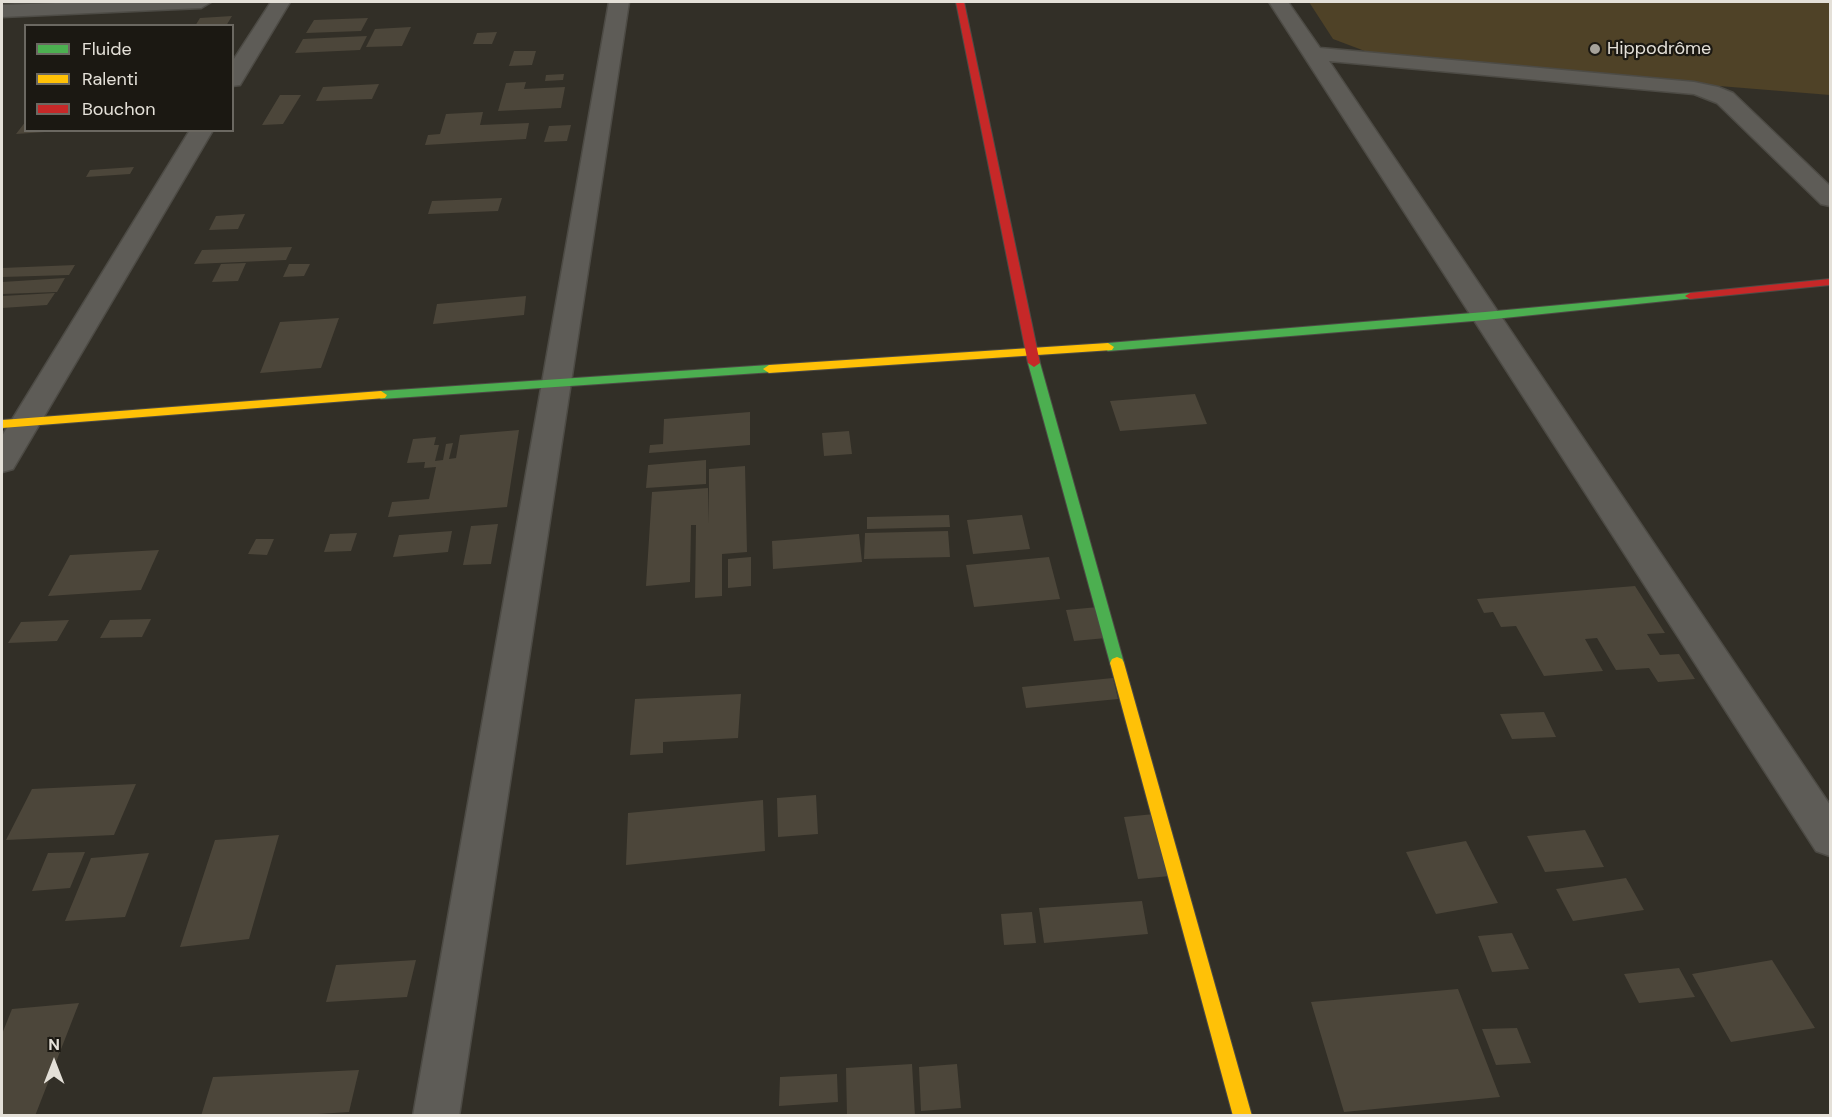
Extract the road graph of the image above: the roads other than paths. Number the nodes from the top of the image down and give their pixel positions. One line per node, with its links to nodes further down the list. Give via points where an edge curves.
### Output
1 (201, 2): 6 (street)
2 (280, 2): 8 (street)
3 (619, 2): 14 (street)
4 (960, 2): 13 (street)
5 (1279, 2): 7 (street)
6 (2, 11)
7 (1316, 54): 10 (street, via 1710,92 1725,98); 12 (street)
8 (234, 77)
9 (201, 132): 15 (street)
10 (1830, 199)
11 (1830, 282): 12 (street)
12 (1485, 316): 13 (street); 17 (street)
13 (1031, 353): 14 (street); 19 (street)
14 (555, 382): 15 (street); 18 (street)
15 (13, 423): 16 (street)
16 (2, 461)
17 (1830, 838)
18 (436, 1116)
19 (1243, 1116)

